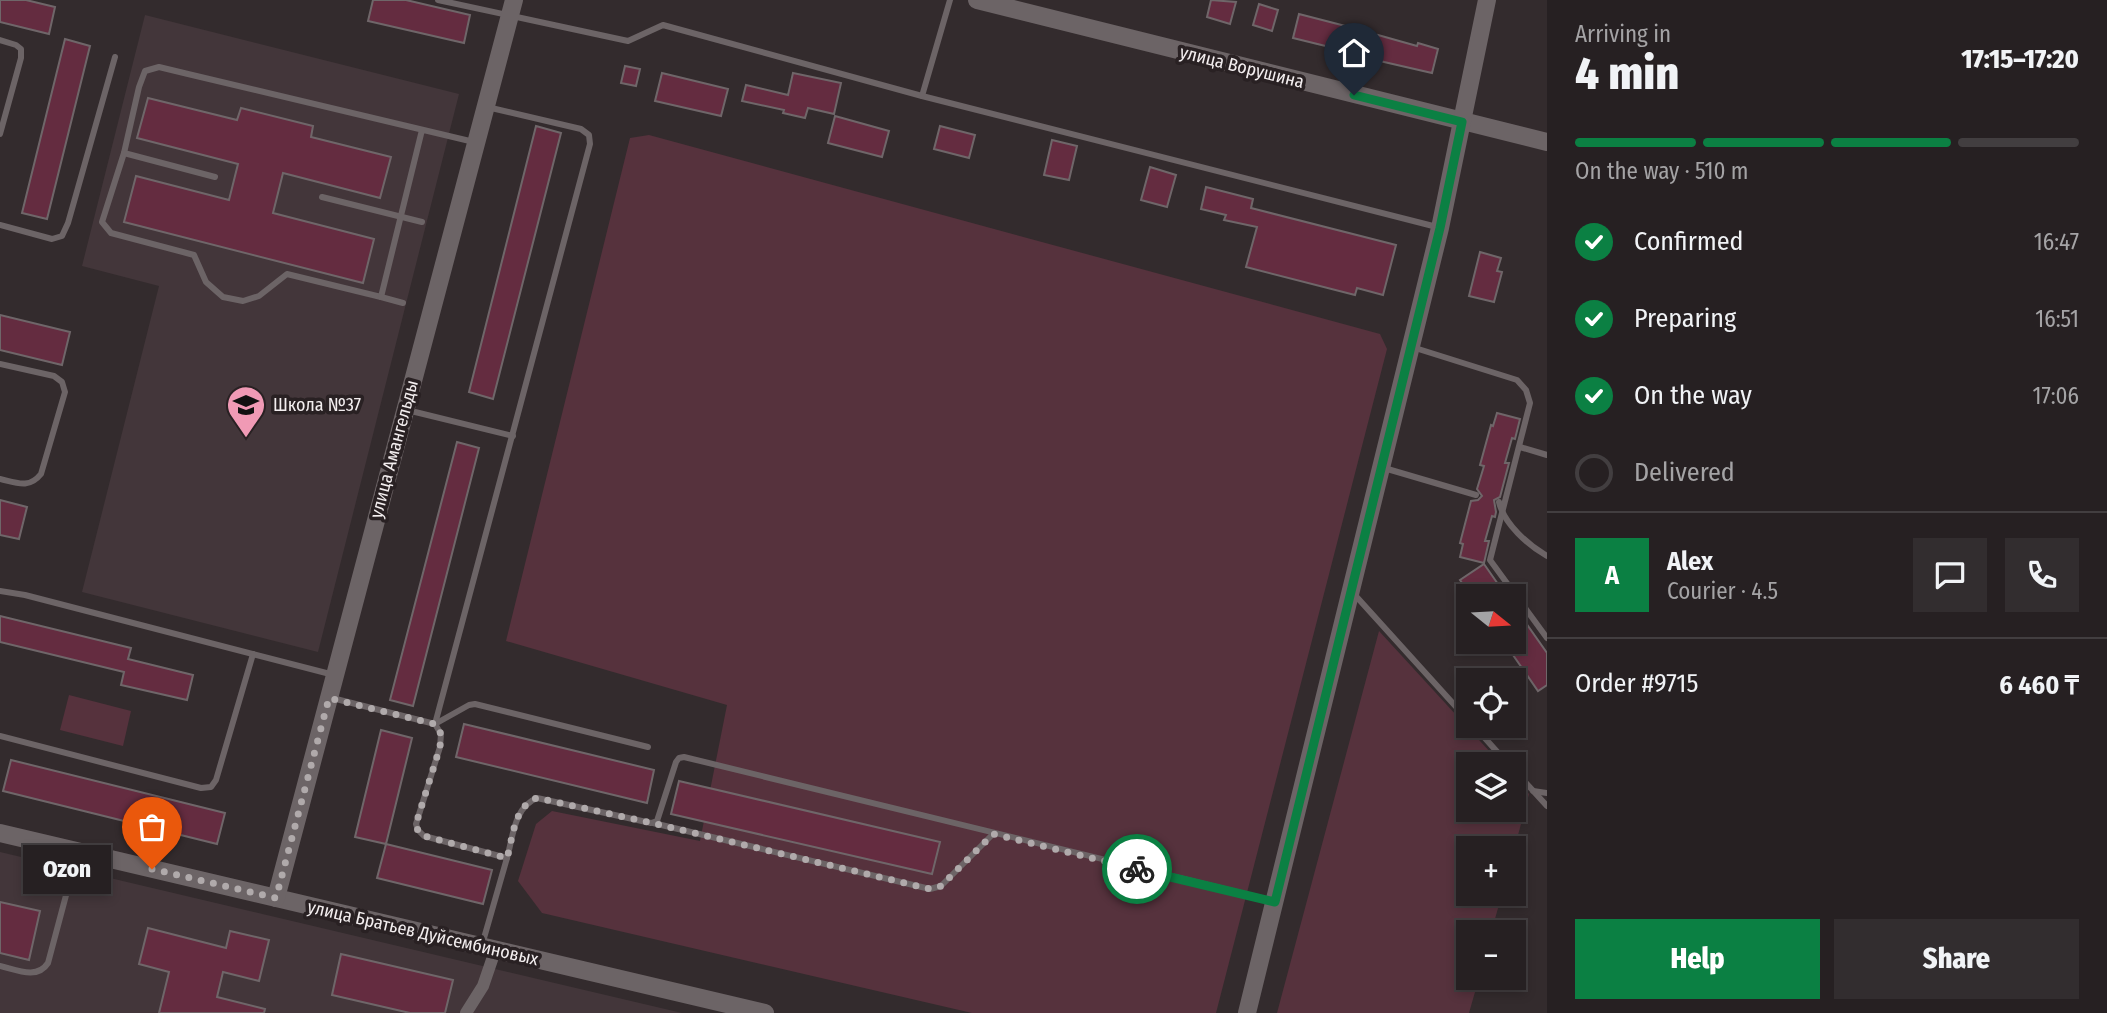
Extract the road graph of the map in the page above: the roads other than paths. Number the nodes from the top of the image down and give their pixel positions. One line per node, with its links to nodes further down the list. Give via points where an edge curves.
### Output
1 (438, 0): 5 (lane)
2 (950, 0): 8 (lane)
3 (977, 0): 10 (street, улица Ворушина)
4 (1487, 0): 10 (street)
5 (512, 8): 8 (lane, via 628,41 663,25); 9 (street, улица Амангельды)
6 (0, 40): 12 (lane, via 22,50)
7 (115, 57): 20 (lane, via 62,236 52,239)
8 (922, 96): 21 (lane)
9 (485, 106): 13 (street, улица Амангельды); 27 (lane, via 580,129 589,135 590,144)
10 (1462, 122): 14 (street, улица Ворушина); 21 (street)
11 (422, 130): 13 (lane); 15 (lane, via 159,67 145,71); 18 (lane)
12 (0, 134)
13 (475, 142): 26 (street, улица Амангельды)
14 (1547, 142)
15 (124, 153): 16 (lane); 22 (lane, via 102,222 111,233 194,256 206,282 223,296 243,301 259,296 287,274)
16 (215, 177)
17 (322, 197): 18 (lane)
18 (402, 217): 19 (lane); 22 (lane)
19 (422, 222)
20 (0, 225)
21 (1440, 228): 24 (street)
22 (381, 297): 23 (lane)
23 (403, 303)
24 (1410, 346): 28 (lane, via 1517,380 1530,403); 30 (street)
25 (0, 364): 31 (lane, via 54,376 65,392 41,474 27,485)
26 (404, 410): 27 (lane); 40 (street, улица Амангельды)
27 (513, 436): 43 (lane)
28 (1520, 447): 29 (lane); 34 (lane)
29 (1547, 454)
30 (1381, 468): 32 (lane); 37 (street)
31 (0, 479)
32 (1476, 495)
33 (1499, 502): 34 (lane)
34 (1502, 515): 35 (lane); 38 (lane, via 1490,561)
35 (1547, 556)
36 (0, 590): 39 (lane)
37 (1351, 591): 42 (lane); 58 (street)
38 (1547, 638)
39 (253, 653): 40 (lane); 44 (lane, via 211,787)
40 (334, 675): 41 (street, улица Амангельды)
41 (329, 698): 43 (lane); 57 (street, улица Амангельды)
42 (1456, 707)
43 (435, 724): 46 (lane, via 475,704); 56 (lane, via 441,734 440,747 416,824 418,831)
44 (0, 736)
45 (1485, 738): 47 (lane)
46 (648, 747)
47 (1497, 752)
48 (1526, 783): 49 (lane)
49 (1533, 791): 50 (lane); 51 (lane)
50 (1547, 793)
51 (1547, 806)
52 (652, 823): 54 (lane, via 930,889 941,886); 54 (lane, via 660,815 676,762 684,757); 56 (lane, via 537,798 520,810)
53 (0, 833): 55 (street, улица Братьев Дуйсембиновых)
54 (993, 834): 58 (lane)
55 (78, 852): 57 (street, улица Братьев Дуйсембиновых); 60 (lane, via 43,971 34,974)
56 (507, 858): 59 (lane)
57 (276, 898): 59 (street, улица Братьев Дуйсембиновых)
58 (1275, 902): 66 (street)
59 (488, 949): 61 (street, via 483,986); 62 (street, улица Братьев Дуйсембиновых)
60 (0, 966)
61 (474, 1000): 63 (street); 64 (street)
62 (737, 1010): 65 (street, улица Братьев Дуйсембиновых)
63 (466, 1013)
64 (479, 1013)
65 (765, 1013)
66 (1247, 1013)

